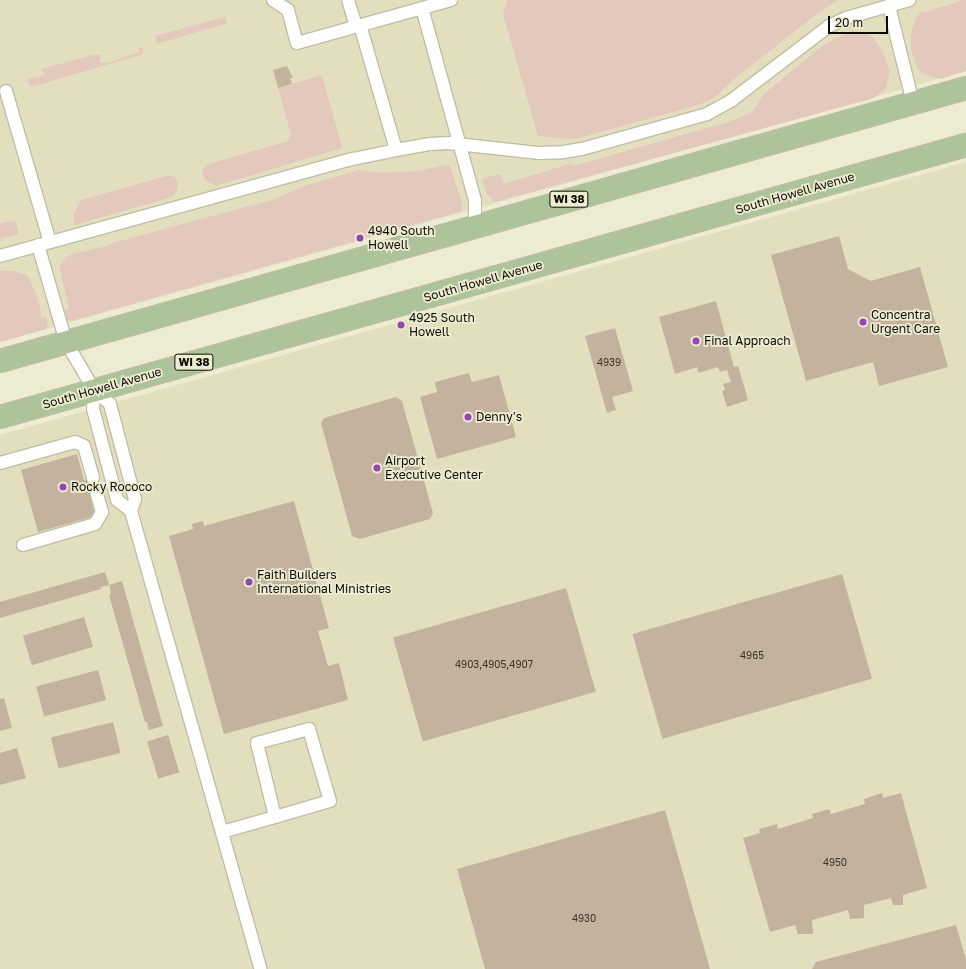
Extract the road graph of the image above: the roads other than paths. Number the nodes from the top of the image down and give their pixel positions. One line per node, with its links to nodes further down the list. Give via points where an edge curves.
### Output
1 (273, 0): 7 (lane, via 288,10 297,43)
2 (348, 0): 7 (lane)
3 (451, 0): 6 (lane)
4 (909, 0): 5 (lane)
5 (889, 6): 10 (lane); 11 (lane, via 846,18 829,26 732,100 707,114 563,152 539,153)
6 (422, 8): 7 (lane); 11 (lane)
7 (358, 25): 13 (lane)
8 (966, 88): 10 (main road, WI 38)
9 (6, 91): 15 (lane)
10 (914, 103): 14 (main road, WI 38)
11 (460, 143): 13 (lane, via 430,144); 14 (lane, via 475,200)
12 (966, 145): 20 (main road, South Howell Avenue / WI 38)
13 (396, 150): 15 (lane, via 353,159)
14 (475, 226): 18 (main road, WI 38)
15 (50, 242): 16 (lane)
16 (38, 245): 17 (lane); 18 (lane)
17 (0, 256)
18 (66, 342): 19 (main road, WI 38); 20 (lane)
19 (0, 360)
20 (94, 390): 21 (main road, South Howell Avenue / WI 38); 25 (lane, via 92,409 117,500); 25 (lane, via 110,404 135,499)
21 (0, 417)
22 (0, 463): 23 (lane, via 75,442 84,446)
23 (93, 478)
24 (97, 494): 26 (lane, via 102,512 95,524)
25 (131, 512): 28 (lane)
26 (22, 545)
27 (275, 817): 27 (lane, via 330,801 309,729 257,743); 28 (lane)
28 (222, 832): 29 (lane)
29 (261, 969)

